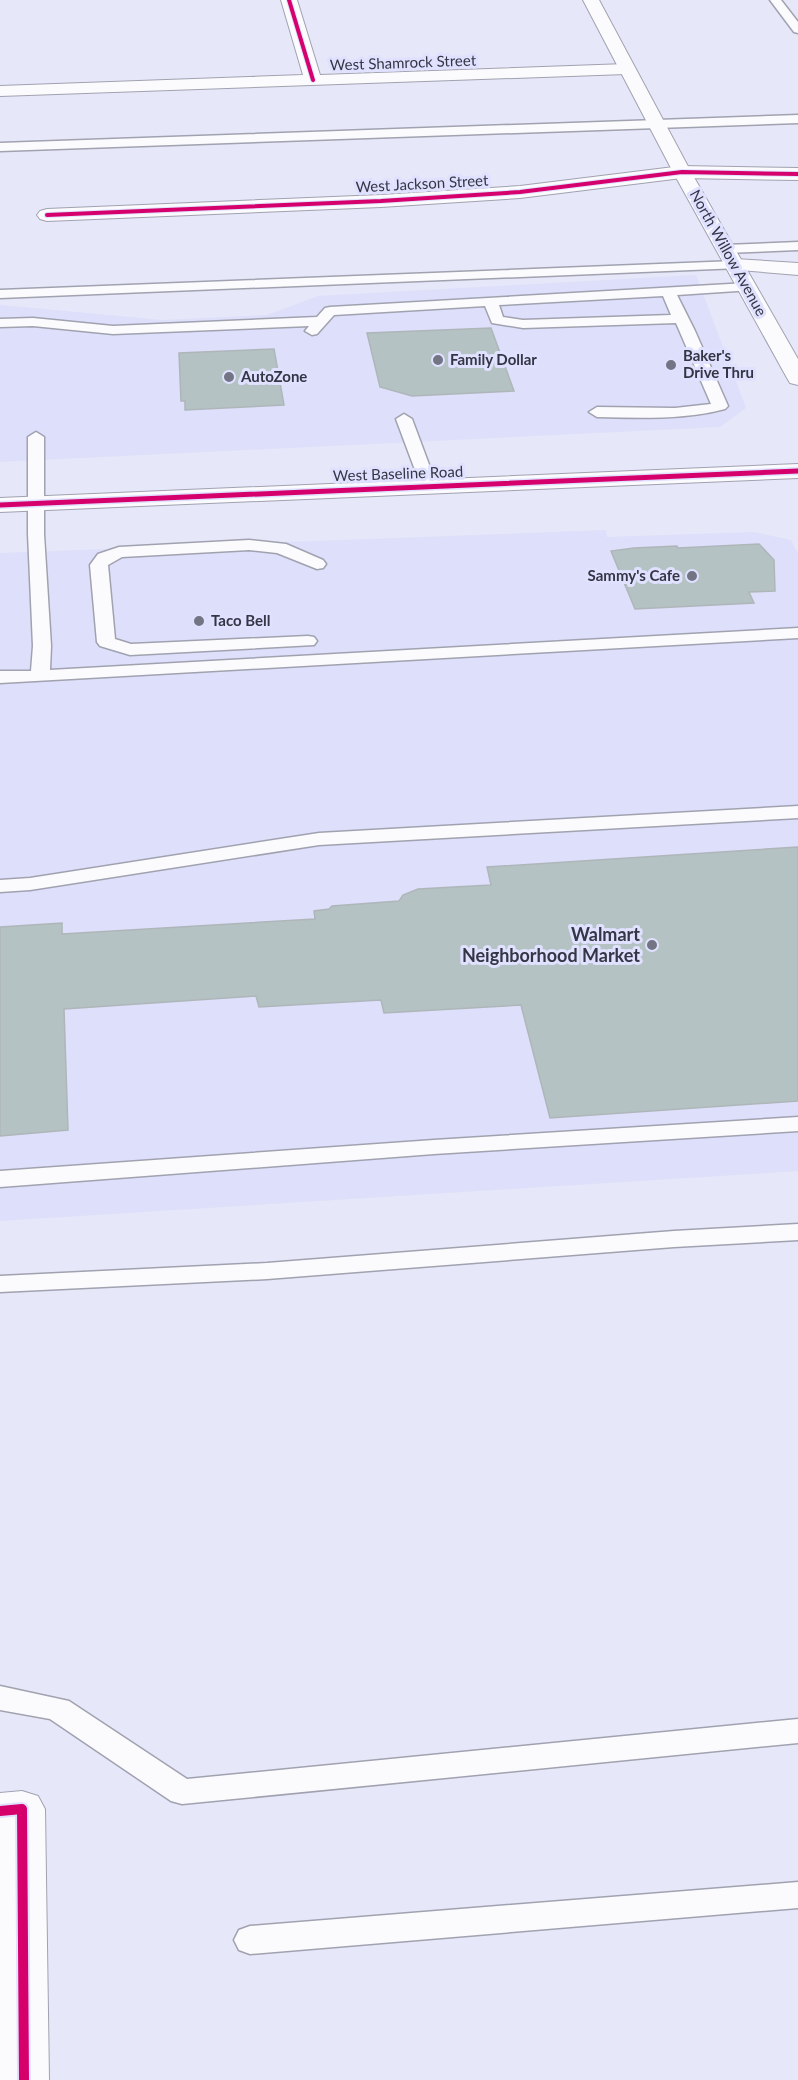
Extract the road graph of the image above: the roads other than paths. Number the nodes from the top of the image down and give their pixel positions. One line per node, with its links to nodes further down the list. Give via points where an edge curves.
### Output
1 (290, 0): 6 (street)
2 (591, 0): 5 (street, North Willow Avenue)
3 (775, 0): 4 (lane)
4 (798, 30)
5 (626, 69): 6 (street, West Shamrock Street); 9 (street, North Willow Avenue)
6 (313, 80): 7 (street, West Shamrock Street)
7 (0, 91)
8 (798, 119): 9 (lane)
9 (656, 124): 10 (lane); 11 (street, North Willow Avenue)
10 (0, 147)
11 (682, 172): 12 (street, West Jackson Street); 13 (street, West Jackson Street, via 520,192); 15 (street, North Willow Avenue)
12 (798, 174)
13 (47, 214)
14 (798, 246): 15 (lane)
15 (730, 257): 16 (street); 17 (street, North Willow Avenue); 19 (lane)
16 (798, 269)
17 (747, 287): 18 (lane); 25 (street, North Willow Avenue)
18 (668, 292): 20 (lane); 21 (lane)
19 (0, 294)
20 (490, 301): 21 (lane, via 496,320 523,324); 22 (lane, via 330,311)
21 (680, 319): 26 (lane, via 720,406 708,410)
22 (322, 321): 23 (lane, via 113,330 33,322); 24 (lane)
23 (0, 323)
24 (310, 333)
25 (798, 378)
26 (597, 412)
27 (405, 419): 30 (lane)
28 (36, 436): 31 (lane)
29 (798, 471): 30 (street, West Baseline Road)
30 (429, 486): 31 (street, West Baseline Road)
31 (37, 503): 32 (street, West Baseline Road); 36 (lane)
32 (0, 505)
33 (317, 564): 35 (lane, via 280,548 249,545 119,552 104,558 99,565 106,642 130,650)
34 (798, 633): 36 (lane)
35 (308, 641)
36 (40, 676): 37 (lane)
37 (0, 677)
38 (798, 812): 39 (lane, via 319,839)
39 (0, 886)
40 (798, 1124): 41 (lane)
41 (0, 1179)
42 (798, 1232): 43 (lane, via 267,1270)
43 (0, 1284)
44 (0, 1698): 45 (lane, via 58,1709 182,1791)
45 (798, 1731)
46 (11, 1810): 49 (street)
47 (798, 1895): 48 (lane)
48 (250, 1940)
49 (24, 2080)

